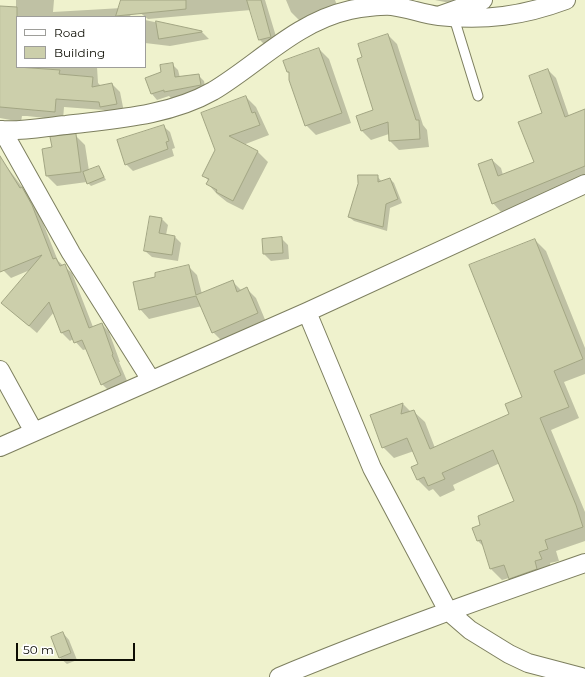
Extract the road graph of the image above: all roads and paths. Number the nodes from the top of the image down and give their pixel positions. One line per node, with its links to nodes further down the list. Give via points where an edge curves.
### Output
1 (484, 0): 4 (street)
2 (566, 0): 4 (street, via 498,18)
3 (386, 3): 4 (street, via 419,14); 6 (street, via 321,19 291,36 212,91 184,103 122,118)
4 (446, 17): 5 (lane)
5 (478, 96)
6 (1, 130): 10 (street, via 71,253)
7 (585, 184): 8 (street)
8 (307, 312): 10 (street); 14 (street, via 372,468)
9 (0, 370): 11 (street)
10 (151, 380): 11 (street)
11 (34, 432): 12 (street)
12 (0, 447)
13 (585, 563): 14 (street)
14 (448, 611): 15 (street); 16 (street, via 470,630 509,654 528,663)
15 (279, 677)
16 (581, 677)

